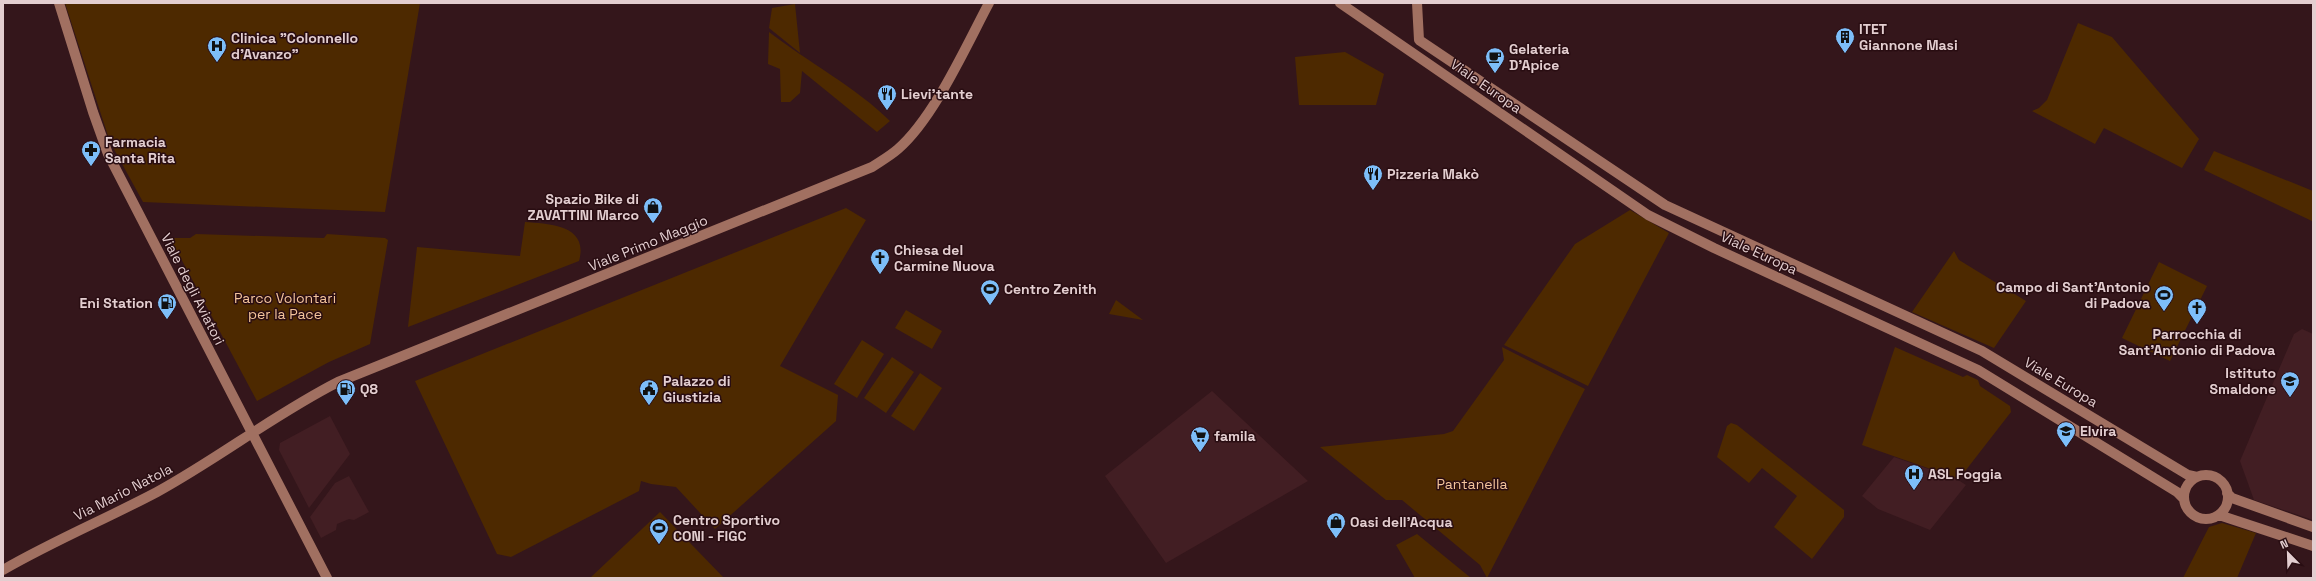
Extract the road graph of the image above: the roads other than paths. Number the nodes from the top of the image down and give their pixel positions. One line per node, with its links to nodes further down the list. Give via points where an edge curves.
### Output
1 (58, 3): 5 (street, Viale degli Aviatori, via 108,154)
2 (989, 3): 5 (street, Viale Primo Maggio, via 946,82 918,126 898,149 872,167 338,382 309,396)
3 (1340, 3): 8 (street, Viale Europa, via 1648,215 1978,370 2177,492)
4 (1417, 3): 6 (street, Viale Europa, via 1419,40 1665,205 1992,356 2188,475)
5 (252, 433): 12 (street, Via Mario Natola, via 156,492); 13 (street, Viale degli Aviatori)
6 (2197, 477): 7 (street, via 2214,477 2221,482); 8 (street, via 2185,489)
7 (2227, 493): 9 (street, via 2226,505); 10 (street, via 2232,498)
8 (2184, 499): 9 (street, via 2188,510 2197,517 2206,519)
9 (2218, 515): 11 (street)
10 (2313, 527)
11 (2313, 546)
12 (3, 570)
13 (327, 578)

